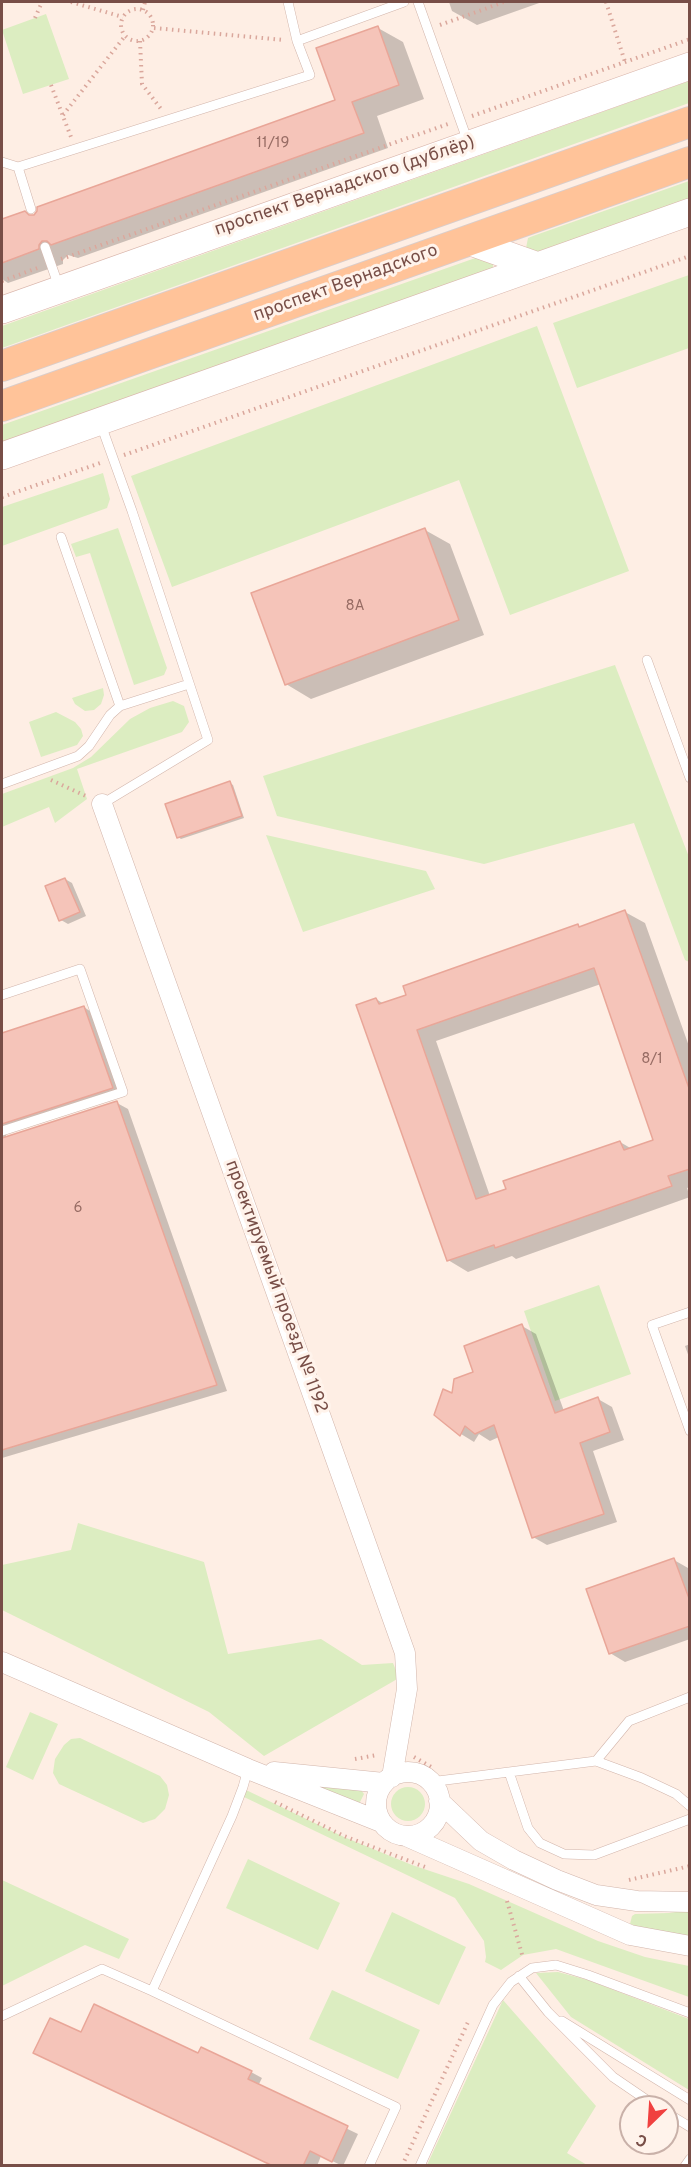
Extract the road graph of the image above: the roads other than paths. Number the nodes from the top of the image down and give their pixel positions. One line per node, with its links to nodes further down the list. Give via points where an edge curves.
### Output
1 (288, 2): 4 (lane)
2 (404, 2): 4 (lane)
3 (418, 2): 7 (lane)
4 (297, 41): 10 (lane, via 310,75)
5 (690, 66): 7 (street, проспект Вернадского (дублёр))
6 (690, 122): 18 (main road, проспект Вернадского)
7 (465, 132): 16 (street, проспект Вернадского (дублёр))
8 (2, 162): 10 (lane)
9 (690, 162): 13 (main road, проспект Вернадского)
10 (18, 167): 11 (lane)
11 (31, 209)
12 (690, 212): 15 (street)
13 (468, 241): 15 (street); 19 (main road, проспект Вернадского)
14 (45, 247): 16 (lane)
15 (538, 266): 20 (street)
16 (60, 288): 17 (street, проспект Вернадского (дублёр))
17 (2, 310)
18 (2, 366)
19 (2, 406)
20 (99, 420): 21 (street); 24 (lane)
21 (2, 456)
22 (61, 537): 25 (lane)
23 (647, 660): 26 (lane)
24 (189, 684): 25 (lane); 28 (lane, via 208,740)
25 (120, 706): 27 (lane, via 78,756)
26 (690, 778)
27 (2, 784)
28 (102, 804): 38 (street, проектируемый проезд № 1192, via 405,1653 407,1689)
29 (2, 995): 30 (lane, via 80,969 123,1092)
30 (2, 1131)
31 (690, 1312): 32 (lane, via 652,1325)
32 (690, 1431)
33 (2, 1662): 36 (street)
34 (690, 1697): 35 (lane, via 629,1721)
35 (596, 1761): 37 (lane); 41 (lane, via 676,1794)
36 (248, 1769): 38 (street); 43 (street); 48 (lane, via 232,1816)
37 (509, 1772): 39 (lane); 42 (lane, via 528,1827 540,1843 564,1854 594,1854)
38 (388, 1780): 39 (street, via 401,1773 412,1773); 43 (street, via 376,1798)
39 (430, 1782): 40 (street)
40 (439, 1801): 44 (street, via 434,1822 417,1835); 45 (street, via 481,1841 557,1881 596,1895)
41 (690, 1806)
42 (690, 1819)
43 (381, 1822): 44 (street, via 396,1834)
44 (406, 1836): 46 (street, via 630,1935)
45 (690, 1902)
46 (690, 1946)
47 (519, 1976): 49 (lane); 50 (lane, via 532,1968 556,1965); 56 (lane, via 493,2005)
48 (152, 1991): 51 (lane, via 102,1969); 55 (lane, via 396,2107)
49 (548, 2012): 52 (lane, via 613,2078); 53 (lane)
50 (690, 2013)
51 (2, 2016)
52 (639, 2095)
53 (690, 2100)
54 (690, 2159): 57 (lane)
55 (369, 2166)
56 (420, 2166)
57 (685, 2166)

